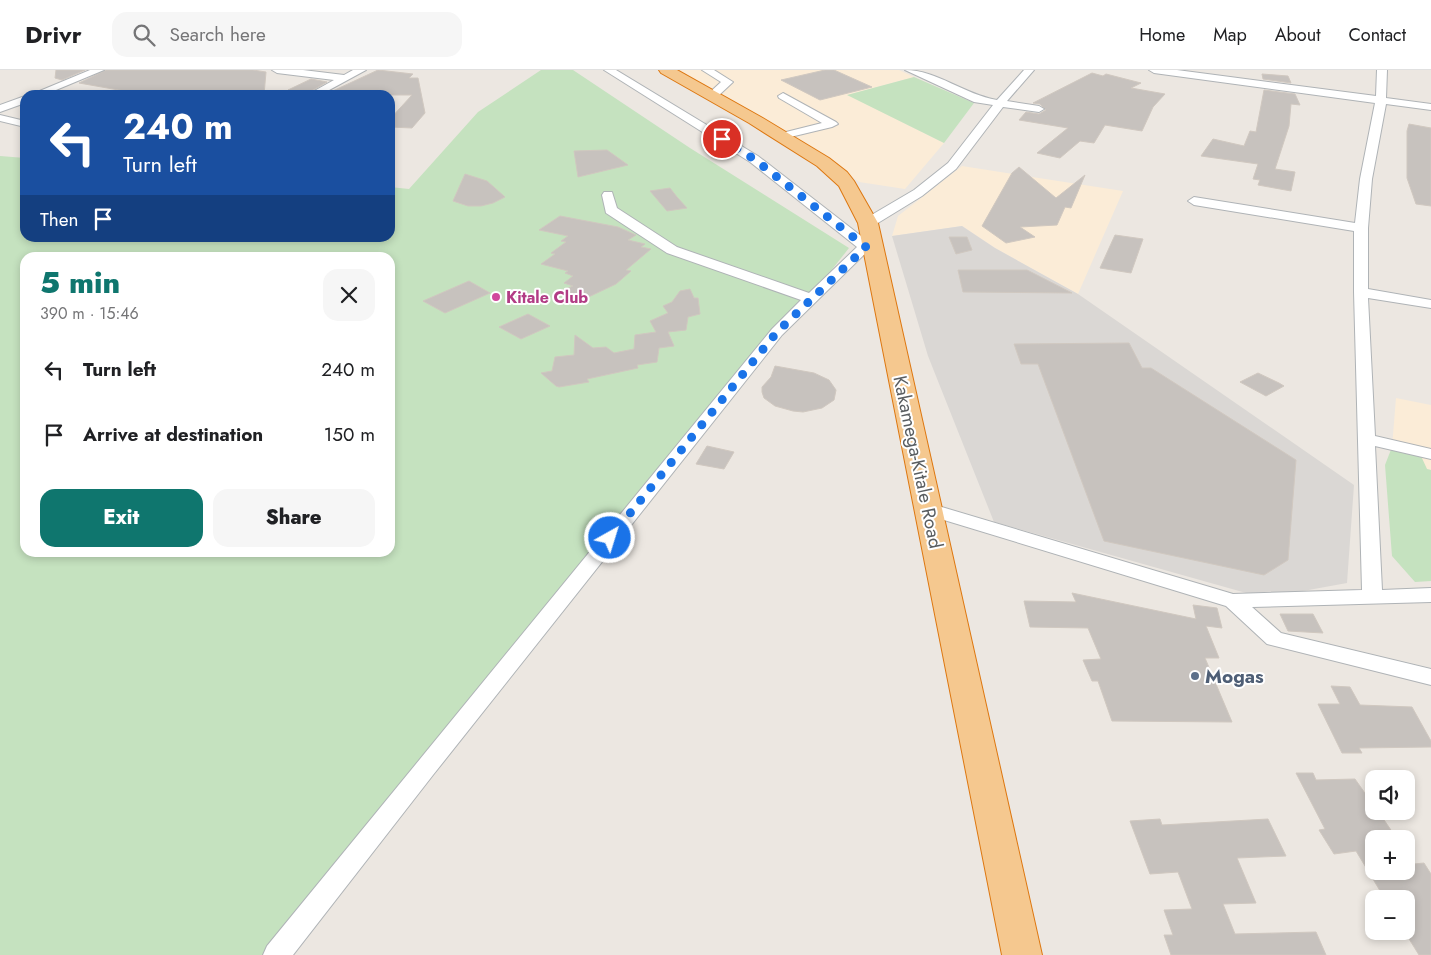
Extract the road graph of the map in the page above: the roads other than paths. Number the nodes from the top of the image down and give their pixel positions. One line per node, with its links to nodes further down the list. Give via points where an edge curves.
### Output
1 (99, 70): 12 (street)
2 (277, 70): 11 (street)
3 (361, 70): 11 (street)
4 (609, 70): 28 (street, via 754,159)
5 (666, 70): 14 (highway, Kakamega-Kitale Road)
6 (706, 70): 14 (street, via 728,82)
7 (910, 70): 18 (street, via 967,96)
8 (1029, 70): 18 (street)
9 (1154, 70): 16 (street)
10 (1382, 70): 16 (street)
11 (344, 78): 13 (street)
12 (48, 90)
13 (321, 90)
14 (712, 96): 24 (highway, Kakamega-Kitale Road)
15 (783, 96): 24 (street, via 832,124)
16 (1381, 100): 19 (street); 27 (street, via 1366,179)
17 (20, 101): 20 (street)
18 (1000, 103): 21 (street); 28 (street, via 952,166)
19 (1431, 107)
20 (0, 109)
21 (1039, 109)
22 (0, 118): 23 (street)
23 (20, 123)
24 (782, 136): 28 (highway, Kakamega-Kitale Road, via 841,176 855,194)
25 (608, 195): 30 (street, via 611,210 672,250)
26 (1194, 201): 27 (street)
27 (1361, 228): 29 (street)
28 (869, 236): 30 (street); 34 (highway, Kakamega-Kitale Road)
29 (1361, 292): 31 (street); 32 (street)
30 (812, 299): 39 (street, via 771,340)
31 (1431, 304)
32 (1367, 439): 33 (street); 36 (street)
33 (1431, 454)
34 (928, 510): 37 (street); 40 (highway, Kakamega-Kitale Road)
35 (1431, 595): 36 (street)
36 (1372, 596): 37 (street)
37 (1233, 601): 38 (street, via 1274,639)
38 (1431, 677)
39 (277, 955)
40 (1022, 955)

